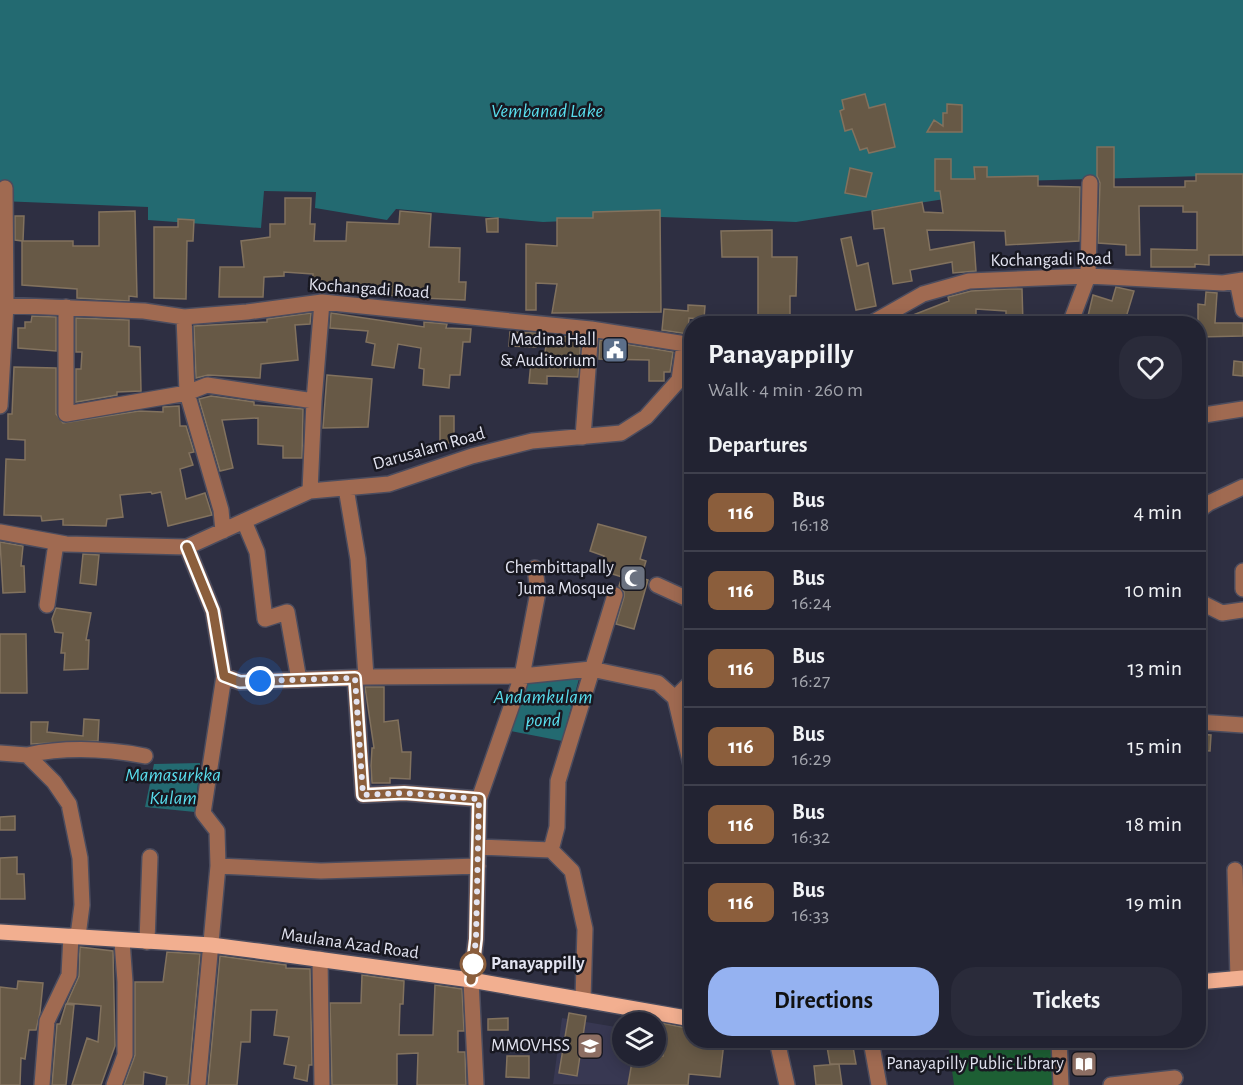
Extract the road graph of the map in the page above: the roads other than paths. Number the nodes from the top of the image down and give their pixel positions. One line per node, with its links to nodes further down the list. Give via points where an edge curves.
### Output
1 (1090, 183): 3 (street)
2 (5, 188): 6 (street)
3 (1088, 276): 4 (street, Kochangadi Road, via 1223,284); 9 (street, Kochangadi Road, via 969,281 923,294); 10 (street)
4 (1240, 281): 8 (street)
5 (322, 302): 11 (street, Kochangadi Road); 12 (street, Kochangadi Road); 16 (street)
6 (3, 305): 7 (street, Kochangadi Road); 17 (street)
7 (66, 307): 11 (street, Kochangadi Road); 15 (street, via 66,414)
8 (1243, 310)
9 (884, 316)
10 (1073, 316)
11 (184, 317): 15 (street)
12 (591, 328): 13 (street, Kochangadi Road); 20 (street)
13 (684, 344)
14 (684, 361): 20 (street, Darusalam Road, via 679,380 646,417 621,433)
15 (187, 393): 16 (street, via 207,385); 26 (street, via 221,510)
16 (314, 400): 23 (street)
17 (0, 406)
18 (1243, 410): 19 (street)
19 (1206, 415)
20 (583, 437): 22 (street, Darusalam Road, via 532,441 472,456 390,484)
21 (1243, 487): 24 (street)
22 (346, 488): 23 (street, Darusalam Road); 42 (street, via 358,559)
23 (310, 491): 25 (street, Darusalam Road)
24 (1206, 505)
25 (244, 521): 26 (street, Darusalam Road); 43 (street, via 257,552 265,619 287,612)
26 (223, 531): 29 (street, Darusalam Road)
27 (0, 532): 28 (street, Darusalam Road)
28 (56, 543): 29 (street, Darusalam Road); 36 (street)
29 (187, 547): 40 (street, via 213,611)
30 (535, 568): 41 (street, via 538,592)
31 (1243, 571): 33 (street)
32 (657, 585): 35 (street)
33 (1243, 590)
34 (615, 596): 39 (street)
35 (684, 598)
36 (47, 605)
37 (1206, 605): 38 (street, via 1222,612)
38 (1243, 610)
39 (591, 669): 41 (street); 45 (street, via 658,684); 55 (street, via 558,780 557,827)
40 (224, 676): 43 (street, via 240,682); 58 (street, via 203,813 217,831)
41 (522, 676): 42 (street); 53 (street)
42 (361, 677): 43 (street); 53 (street, via 363,795 404,793)
43 (299, 680)
44 (684, 689): 45 (street)
45 (675, 698): 46 (street); 49 (street)
46 (684, 701)
47 (1206, 723): 48 (street)
48 (1243, 725)
49 (684, 736)
50 (0, 753): 51 (street)
51 (27, 754): 52 (street, via 121,752); 61 (street, via 69,804 80,858 82,905)
52 (145, 756)
53 (479, 799): 54 (street)
54 (479, 847): 55 (street); 57 (street)
55 (551, 850): 69 (street, via 572,872 585,929)
56 (150, 857): 63 (street)
57 (478, 866): 58 (street, via 321,871); 67 (street)
58 (218, 867): 64 (street)
59 (1235, 870): 66 (street)
60 (0, 932): 61 (main road, Maulana Azad Road)
61 (74, 936): 62 (main road, Maulana Azad Road); 75 (street, via 69,975 47,1022)
62 (122, 941): 63 (main road, Maulana Azad Road); 76 (street, via 125,1055)
63 (147, 942): 64 (main road, Maulana Azad Road)
64 (211, 945): 65 (main road, Maulana Azad Road); 77 (street)
65 (320, 959): 67 (main road, Maulana Azad Road); 78 (street)
66 (1240, 978): 68 (main road)
67 (471, 980): 69 (main road, Maulana Azad Road); 79 (street)
68 (1206, 981)
69 (583, 1000): 70 (main road, Maulana Azad Road)
70 (684, 1018)
71 (779, 1048): 80 (street)
72 (872, 1048): 81 (street)
73 (1059, 1048): 82 (street)
74 (1175, 1077): 83 (street)
75 (42, 1085)
76 (114, 1085)
77 (198, 1085)
78 (322, 1085)
79 (476, 1085)
80 (787, 1085)
81 (879, 1085)
82 (1061, 1085)
83 (1111, 1085)

